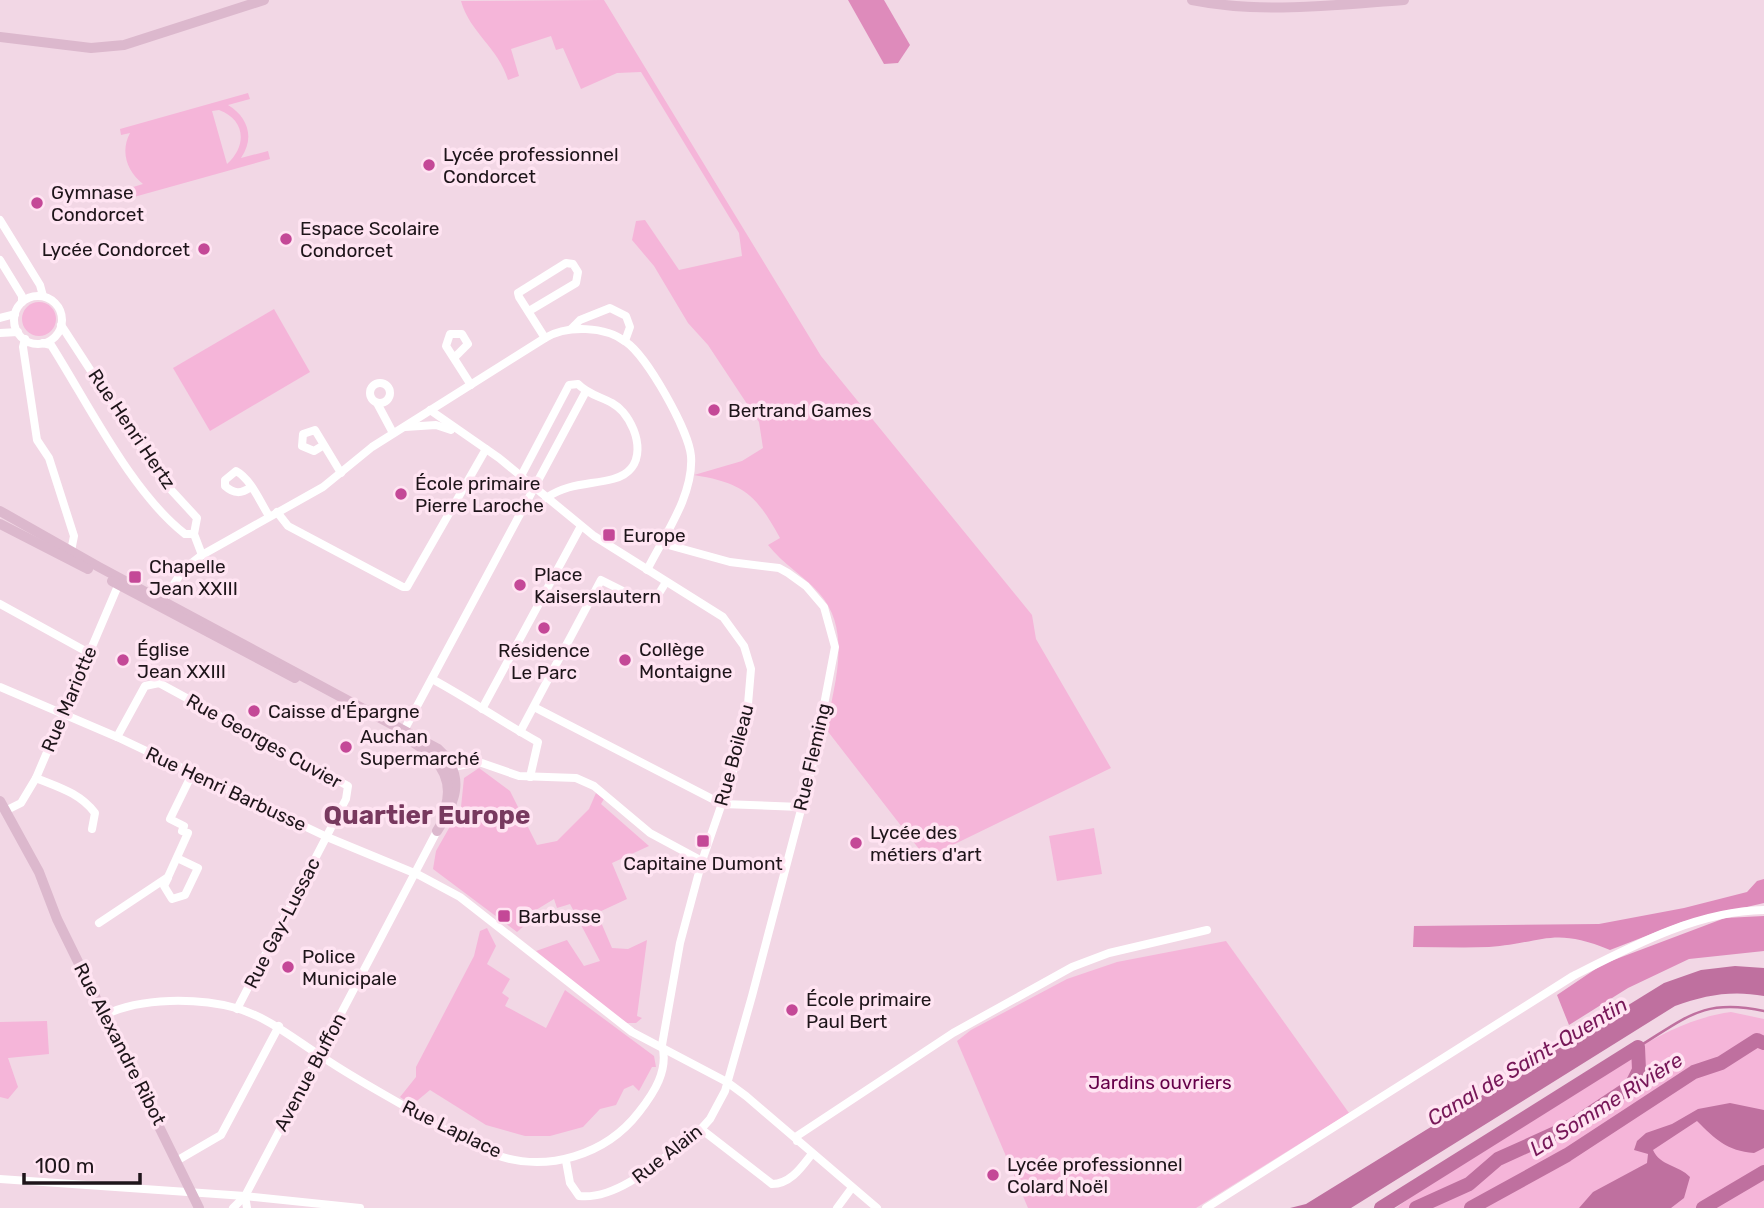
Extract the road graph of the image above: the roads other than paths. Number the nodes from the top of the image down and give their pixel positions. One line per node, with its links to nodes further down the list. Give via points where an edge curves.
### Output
1 (264, 0): 4 (main road, via 103,48)
2 (1192, 0): 3 (main road, via 1287,8)
3 (1404, 0)
4 (0, 37)
5 (0, 220): 7 (street)
6 (0, 260): 8 (street)
7 (43, 296): 8 (street); 12 (street, via 60,309)
8 (22, 302): 10 (street)
9 (529, 311): 9 (street, via 576,283 578,272 573,264 566,263 520,290); 16 (street)
10 (15, 314): 11 (street); 15 (street)
11 (0, 318)
12 (61, 325): 18 (street, via 55,337); 40 (street, Rue Henri Hertz, via 162,480 197,518)
13 (571, 329): 16 (street); 17 (street); 17 (street, via 580,320 610,308 626,316 630,327)
14 (0, 334): 15 (street)
15 (21, 336): 18 (street); 42 (street, via 37,440 49,458 74,536)
16 (545, 338): 20 (street)
17 (625, 341): 41 (street, via 641,358 682,425 691,456 685,492)
18 (43, 343): 40 (street, Rue Henri Hertz, via 51,345 143,490 176,527)
19 (454, 358): 20 (street)
20 (471, 385): 22 (street)
21 (585, 393): 32 (street, via 578,384 569,385); 34 (street); 35 (street, via 608,400 622,411 636,432 638,455 621,475 571,485)
22 (446, 399): 24 (street); 25 (street)
23 (377, 403): 28 (street)
24 (430, 410): 25 (street, Rue Boileau); 26 (street)
25 (444, 421): 27 (street, Rue Boileau)
26 (402, 427): 27 (street, Rue Boileau, via 436,425); 28 (street)
27 (457, 432): 30 (street, Rue Boileau)
28 (393, 433): 31 (street)
29 (324, 445): 31 (street)
30 (486, 449): 32 (street, Rue Boileau); 37 (street, via 407,587)
31 (341, 473): 37 (street)
32 (521, 476): 34 (street, Rue Boileau)
33 (251, 487): 37 (street)
34 (535, 490): 35 (street, Rue Boileau); 50 (street)
35 (546, 498): 39 (street, Rue Boileau)
36 (0, 511): 42 (main road)
37 (273, 514): 43 (street)
38 (0, 524): 45 (main road)
39 (580, 526): 44 (street, Rue Boileau); 53 (street)
40 (194, 534): 43 (street)
41 (661, 542): 44 (street); 64 (street, Rue Fleming, via 730,562 779,568 818,598 835,646 822,727)
42 (71, 551): 45 (main road)
43 (202, 555): 48 (street, via 184,569)
44 (647, 570): 46 (street, Rue Boileau)
45 (120, 582): 48 (main road); 49 (street, Rue Mariotte)
46 (666, 582): 52 (street, via 658,595 643,601 601,580); 62 (street, Rue Boileau, via 723,617 740,638 751,669 747,716)
47 (0, 604): 49 (street)
48 (161, 604): 56 (main road)
49 (89, 653): 54 (street, Rue Mariotte)
50 (432, 680): 53 (street); 56 (street)
51 (0, 687): 54 (street, Rue Henri Barbusse)
52 (534, 707): 55 (street); 62 (street)
53 (482, 709): 55 (street)
54 (62, 713): 57 (street, Rue Henri Barbusse); 61 (street, Rue Mariotte)
55 (520, 732): 60 (street, via 538,743)
56 (403, 733): 58 (main road)
57 (117, 737): 59 (street, Rue Henri Barbusse); 67 (street, Rue Georges Cuvier, via 145,686 159,683 343,781 348,794)
58 (451, 767): 60 (street, via 479,762); 66 (main road, via 456,795)
59 (192, 774): 67 (street, Rue Henri Barbusse); 68 (street, via 170,819 188,833)
60 (530, 776): 69 (street, via 576,778 594,786 650,833)
61 (36, 778): 63 (street, Rue Mariotte, via 21,803); 65 (street, via 76,794 88,804 95,813)
62 (722, 804): 64 (street); 69 (street, Rue Boileau)
63 (3, 806): 76 (main road, Rue Alexandre Ribot)
64 (801, 807): 80 (street, Rue Fleming)
65 (92, 829)
66 (437, 831): 70 (street, Avenue Buffon)
67 (327, 837): 70 (street, Rue Henri Barbusse); 75 (street, Rue Gay-Lussac)
68 (177, 858): 71 (street); 71 (street, via 198,868 185,895 172,899 167,894)
69 (702, 861): 78 (street, Rue Boileau, via 680,943)
70 (414, 873): 78 (street, Rue Henri Barbusse, via 460,897 632,1032); 79 (street, Avenue Buffon)
71 (168, 877): 73 (street)
72 (1764, 910): 97 (street, via 1739,911 1683,926 1573,976)
73 (99, 923)
74 (1207, 930): 82 (street, via 1109,953 1040,983 953,1033 797,1136)
75 (237, 1009): 76 (street, Rue Laplace, via 190,1002 130,1007); 77 (street, Rue Laplace)
76 (105, 1015): 84 (main road, Rue Alexandre Ribot)
77 (279, 1027): 79 (street, Rue Laplace); 84 (street, via 221,1135)
78 (664, 1051): 80 (street, Rue Henri Barbusse); 85 (street, Rue Laplace, via 655,1091 630,1124 601,1146)
79 (319, 1055): 85 (street, Rue Laplace, via 497,1155); 89 (street, Avenue Buffon)
80 (727, 1082): 81 (street, Rue Alain); 82 (street, Rue Henri Barbusse)
81 (701, 1129): 83 (street, via 772,1184 790,1178); 85 (street, Rue Alain, via 624,1186 588,1197 574,1191)
82 (797, 1141): 83 (street, Rue Henri Barbusse)
83 (811, 1155): 87 (street)
84 (178, 1160): 88 (main road, Rue Alexandre Ribot)
85 (566, 1161)
86 (0, 1179): 88 (street)
87 (852, 1189): 95 (street); 96 (street)
88 (195, 1193): 89 (street); 90 (main road); 91 (main road)
89 (245, 1196): 92 (street, Avenue Buffon); 93 (street); 94 (street)
90 (200, 1208)
91 (206, 1208)
92 (233, 1208)
93 (247, 1208)
94 (360, 1208)
95 (838, 1208)
96 (877, 1208)
97 (1206, 1208)

